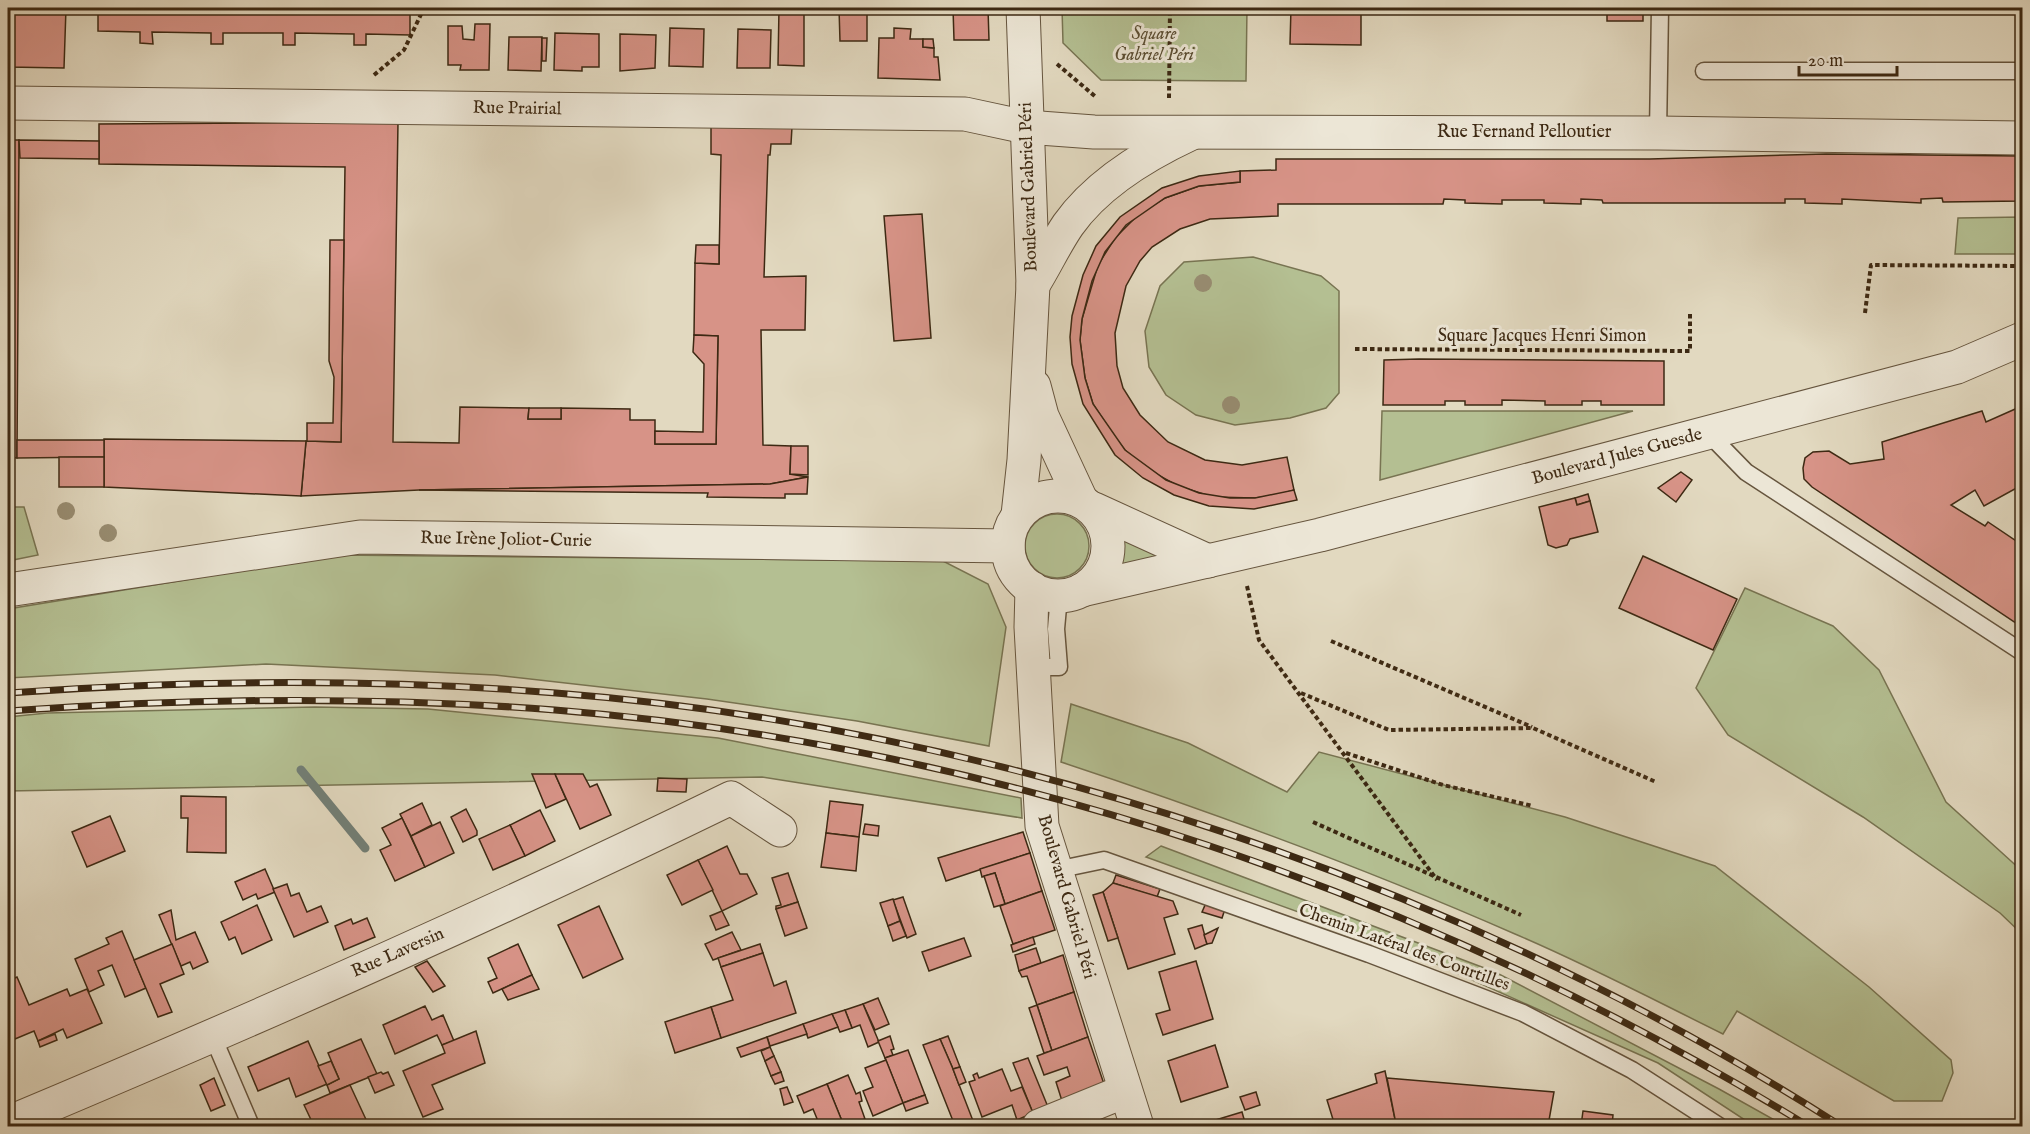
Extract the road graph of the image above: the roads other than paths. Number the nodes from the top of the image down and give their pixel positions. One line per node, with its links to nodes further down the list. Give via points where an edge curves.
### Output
1 (1023, 8): 6 (street, Boulevard Gabriel Péri)
2 (1660, 8): 8 (lane)
3 (1704, 71): 4 (lane)
4 (2022, 71)
5 (8, 103): 6 (street, Rue Prairial, via 965,114)
6 (1026, 127): 7 (street, Rue Fernand Pelloutier, via 1094,132); 10 (street, Boulevard Gabriel Péri)
7 (1196, 131): 8 (street, Rue Fernand Pelloutier); 10 (street, via 1156,150 1100,190 1069,224)
8 (1658, 133): 9 (street, Rue Fernand Pelloutier)
9 (2022, 138)
10 (1033, 285): 12 (street, Boulevard Gabriel Péri)
11 (2022, 339): 13 (street, Boulevard Jules Guesde, via 1957,367)
12 (1029, 366): 14 (street, Boulevard Gabriel Péri, via 1042,417); 15 (street, Boulevard Gabriel Péri)
13 (1708, 433): 17 (street, Boulevard Jules Guesde); 20 (lane, via 1746,472)
14 (1088, 505): 15 (street, via 1064,495 1047,496); 17 (street); 19 (street, Boulevard Gabriel Péri, via 1108,553 1097,579)
15 (1018, 515): 16 (street, Boulevard Gabriel Péri)
16 (1008, 546): 18 (street, Rue Irène Joliot-Curie, via 360,537); 19 (street, via 1019,577)
17 (1208, 561): 19 (street, Boulevard Jules Guesde)
18 (8, 590)
19 (1058, 592): 22 (street, Boulevard Gabriel Péri, via 1032,667 1042,826)
20 (2022, 652)
21 (780, 830): 23 (street, Rue Laversin, via 731,798)
22 (1056, 870): 24 (street, Boulevard Gabriel Péri); 29 (lane, Chemin Latéral des Courtilles, via 1104,860 1522,1013 1632,1070)
23 (213, 1037): 25 (street, Rue Laversin); 26 (lane)
24 (1125, 1091): 27 (street); 28 (street, Boulevard Gabriel Péri)
25 (8, 1123)
26 (251, 1126)
27 (1039, 1126)
28 (1137, 1126)
29 (1719, 1126)

